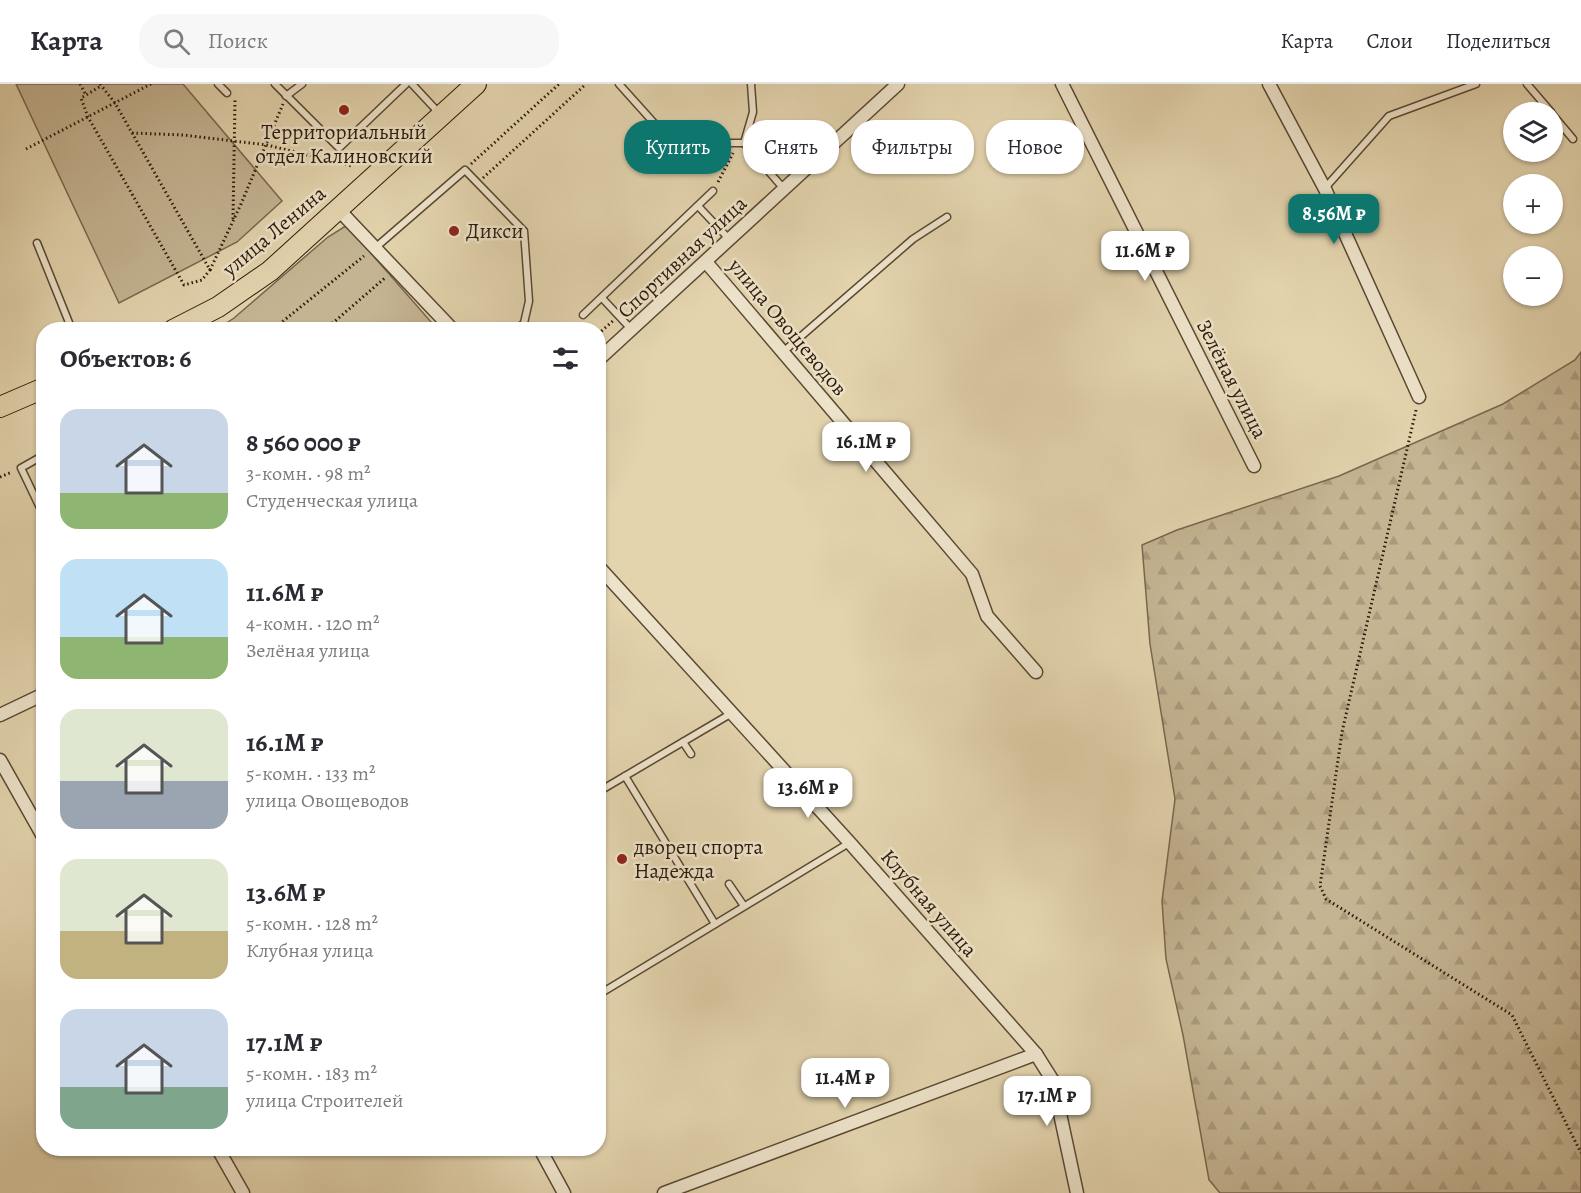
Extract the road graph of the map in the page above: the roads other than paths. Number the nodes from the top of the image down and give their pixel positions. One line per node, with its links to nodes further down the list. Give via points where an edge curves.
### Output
1 (218, 84): 14 (lane)
2 (275, 84): 15 (lane)
3 (302, 84): 15 (lane)
4 (406, 84): 15 (lane, via 339,148)
5 (412, 84): 17 (lane)
6 (476, 84): 17 (main road, улица Ленина)
7 (619, 84): 21 (lane, via 672,143)
8 (751, 84): 18 (lane)
9 (898, 84): 23 (street, Спортивная улица)
10 (1062, 84): 46 (street, Зелёная улица)
11 (1269, 84): 24 (street)
12 (1476, 84): 24 (lane, via 1389,116)
13 (1527, 84): 16 (lane)
14 (227, 93)
15 (286, 96)
16 (1543, 102)
17 (441, 116): 27 (main road, улица Ленина)
18 (751, 120)
19 (1563, 127): 20 (lane)
20 (1573, 139)
21 (743, 143)
22 (771, 174): 23 (lane)
23 (784, 189): 29 (street, Спортивная улица)
24 (1325, 189): 43 (street)
25 (713, 191): 26 (lane)
26 (698, 206): 29 (lane); 33 (lane)
27 (339, 210): 31 (street); 36 (main road, улица Ленина, via 270,271)
28 (947, 217): 41 (lane, via 913,239)
29 (730, 240): 32 (street, Спортивная улица)
30 (37, 243): 35 (lane)
31 (375, 248): 37 (street); 38 (lane, via 465,170 524,231 529,301)
32 (706, 262): 39 (street, Спортивная улица); 41 (street, улица Овощеводов)
33 (602, 298): 34 (lane); 39 (lane)
34 (583, 315)
35 (69, 322)
36 (189, 322)
37 (445, 322)
38 (524, 322)
39 (632, 330): 40 (street, Спортивная улица)
40 (606, 353)
41 (783, 353): 49 (street, улица Овощеводов, via 972,574 987,616)
42 (36, 391): 44 (main road)
43 (1419, 397)
44 (0, 407)
45 (36, 460): 47 (lane, via 21,468)
46 (1254, 466)
47 (36, 499)
48 (606, 575): 51 (street, Клубная улица)
49 (1036, 672)
50 (36, 698): 52 (street)
51 (732, 713): 53 (lane); 59 (street, Клубная улица)
52 (0, 715)
53 (683, 742): 54 (lane); 56 (lane)
54 (691, 754)
55 (0, 760): 58 (street)
56 (625, 776): 57 (lane); 62 (lane)
57 (606, 787)
58 (36, 824)
59 (850, 843): 61 (lane); 64 (street, Клубная улица)
60 (729, 884): 61 (lane)
61 (744, 906): 62 (lane)
62 (715, 924): 63 (lane)
63 (606, 990)
64 (1036, 1054): 69 (street); 70 (street, Клубная улица, via 1053,1081)
65 (222, 1156): 67 (street)
66 (544, 1156): 68 (street)
67 (243, 1193)
68 (564, 1193)
69 (664, 1193)
70 (1077, 1193)

